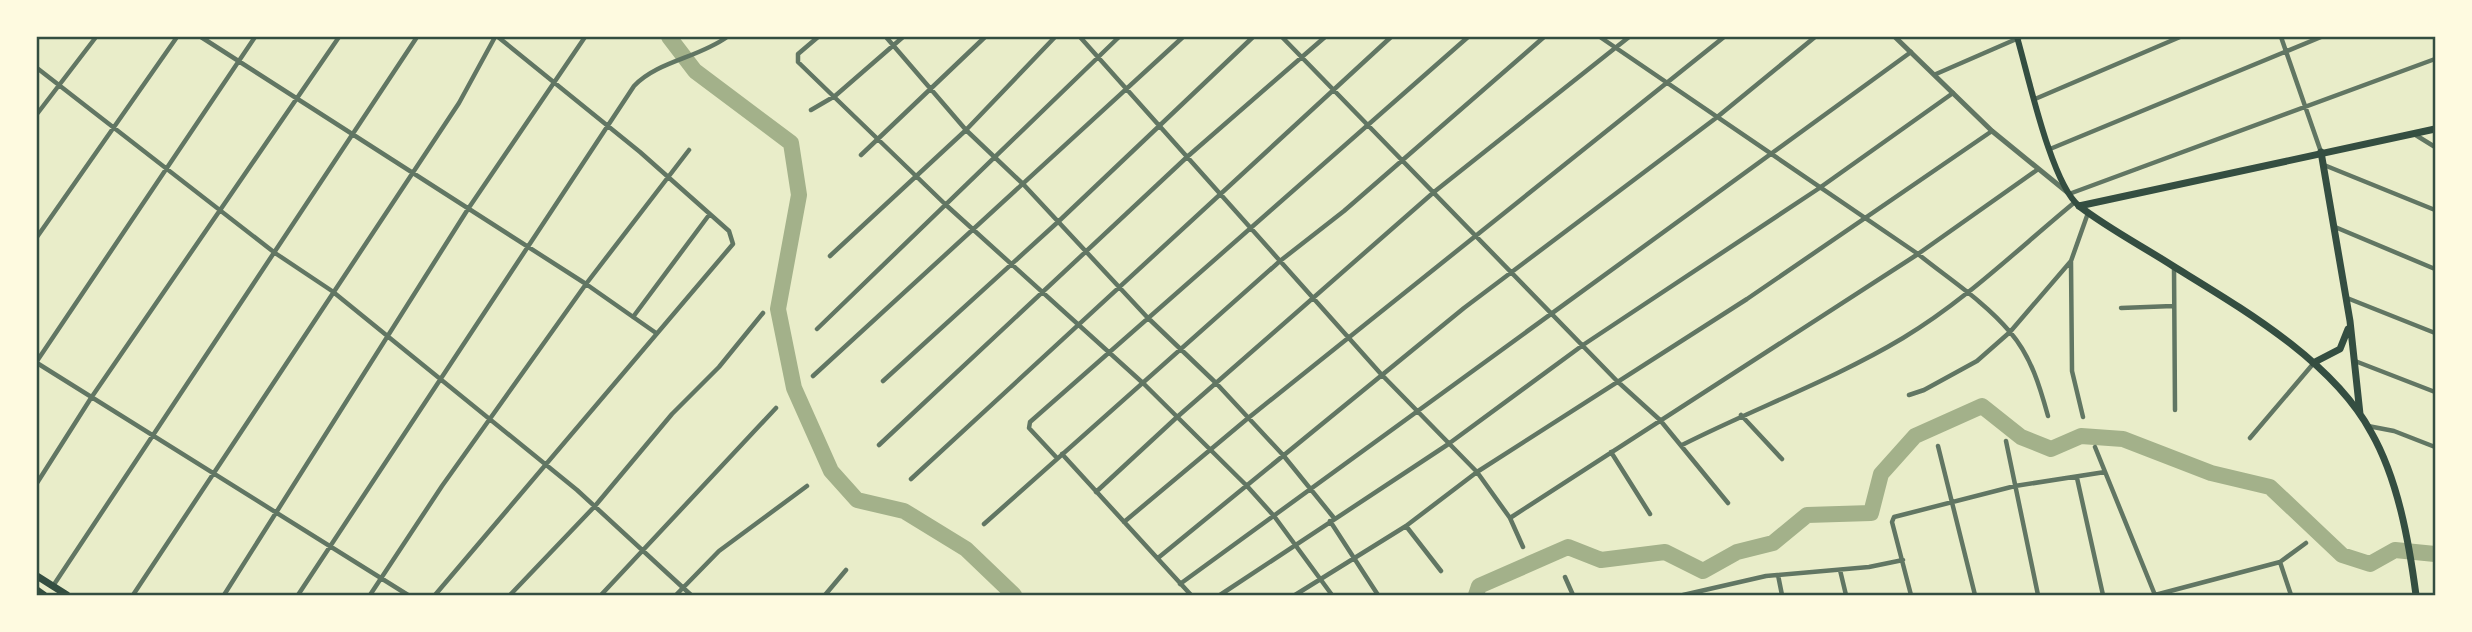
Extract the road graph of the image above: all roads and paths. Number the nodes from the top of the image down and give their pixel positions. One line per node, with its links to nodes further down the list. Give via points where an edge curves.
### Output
1 (96, 37): 45 (street)
2 (177, 37): 60 (street)
3 (201, 37): 40 (street)
4 (255, 37): 40 (street)
5 (339, 37): 50 (street)
6 (417, 37): 65 (street)
7 (496, 37): 43 (street); 79 (street)
8 (585, 37): 43 (street)
9 (727, 37): 59 (street, via 698,55 643,77)
10 (818, 37): 51 (street, via 798,54 798,62)
11 (886, 37): 33 (street)
12 (903, 37): 33 (street)
13 (985, 37): 46 (street)
14 (1055, 37): 62 (street)
15 (1080, 37): 37 (street)
16 (1119, 37): 37 (street)
17 (1183, 37): 47 (street)
18 (1253, 37): 58 (street)
19 (1282, 37): 38 (street)
20 (1325, 37): 38 (street)
21 (1391, 37): 48 (street)
22 (1468, 37): 57 (street)
23 (1544, 37): 75 (street)
24 (1600, 37): 34 (street)
25 (1629, 37): 34 (street)
26 (1724, 37): 44 (street)
27 (1815, 37): 56 (street)
28 (1895, 37): 36 (street)
29 (2018, 37): 42 (street); 52 (main road)
30 (2180, 37): 52 (street)
31 (2281, 37): 35 (street)
32 (2320, 37): 35 (street)
33 (894, 46): 46 (street); 51 (street)
34 (1616, 49): 44 (street); 84 (street)
35 (2286, 50): 53 (street); 68 (street)
36 (1911, 52): 42 (street); 71 (street)
37 (1097, 56): 47 (street); 73 (street)
38 (1300, 58): 48 (street); 74 (street)
39 (2435, 59): 53 (street)
40 (238, 60): 50 (street); 77 (street)
41 (37, 68): 45 (street)
42 (1936, 74): 49 (street)
43 (554, 83): 59 (street); 90 (street)
44 (1668, 83): 56 (street); 100 (street)
45 (60, 86): 55 (street); 60 (street)
46 (929, 89): 62 (street); 66 (street)
47 (1126, 90): 58 (street); 82 (street)
48 (1331, 91): 57 (street); 85 (street)
49 (1953, 93): 63 (street); 83 (street)
50 (296, 96): 65 (street); 89 (street)
51 (835, 96): 54 (street); 66 (street)
52 (2035, 99): 68 (main road)
53 (2306, 108): 70 (street); 86 (street)
54 (811, 110)
55 (37, 114)
56 (1716, 118): 71 (street); 111 (street)
57 (1367, 124): 75 (street); 97 (street)
58 (1158, 125): 74 (street); 95 (street)
59 (608, 126): 81 (street); 101 (street)
60 (114, 128): 77 (street); 99 (street)
61 (2435, 129): 64 (main road)
62 (966, 130): 73 (street); 80 (street)
63 (1992, 131): 78 (street); 94 (street)
64 (2413, 133): 67 (street); 70 (main road)
65 (354, 136): 79 (street); 103 (street)
66 (880, 140): 72 (street); 80 (street)
67 (2435, 147)
68 (2050, 149): 86 (main road)
69 (689, 150): 81 (street)
70 (2320, 152): 76 (main road); 87 (main road)
71 (1770, 154): 83 (street); 121 (street)
72 (860, 155)
73 (993, 157): 82 (street); 88 (street)
74 (1187, 157): 85 (street); 102 (street)
75 (1402, 161): 84 (street); 106 (street)
76 (2324, 165): 91 (street); 96 (main road)
77 (165, 167): 89 (street); 137 (street)
78 (2037, 170): 86 (street); 104 (street)
79 (412, 174): 90 (street); 114 (street)
80 (917, 176): 88 (street); 105 (street)
81 (666, 177): 93 (street); 112 (street)
82 (1024, 185): 95 (street); 98 (street)
83 (1818, 189): 94 (street); 133 (street)
84 (1434, 192): 100 (street); 117 (street)
85 (1220, 194): 97 (street); 113 (street)
86 (2069, 194): 87 (main road)
87 (2077, 204): 92 (main road); 116 (street)
88 (946, 205): 98 (street); 127 (street)
89 (220, 209): 103 (street); 148 (street)
90 (468, 209): 101 (street); 132 (street)
91 (2435, 210)
92 (2088, 213): 107 (street); 109 (main road)
93 (709, 215): 123 (street); 128 (street, via 729,231 733,244)
94 (1865, 220): 104 (street); 143 (street)
95 (1059, 221): 102 (street); 108 (street)
96 (2334, 226): 110 (street); 118 (main road)
97 (1252, 230): 106 (street); 124 (street)
98 (975, 231): 108 (street); 140 (street)
99 (37, 237)
100 (1477, 237): 111 (street); 131 (street)
101 (526, 247): 112 (street); 141 (street)
102 (1085, 251): 113 (street); 115 (street)
103 (275, 253): 114 (street); 161 (street)
104 (1918, 254): 116 (street); 159 (street)
105 (830, 256)
106 (1280, 261): 117 (street); 134 (street)
107 (2071, 261): 129 (street); 155 (street, via 2072,371)
108 (1009, 263): 115 (street); 142 (street)
109 (2174, 266): 119 (street); 138 (main road)
110 (2435, 269)
111 (1512, 273): 121 (street); 139 (street)
112 (586, 284): 123 (street); 158 (street)
113 (1119, 287): 124 (street); 126 (street)
114 (332, 291): 132 (street); 178 (street)
115 (1041, 292): 126 (street); 166 (street)
116 (1966, 292): 129 (street); 152 (street, via 1904,337 1834,375)
117 (1312, 298): 131 (street); 144 (street)
118 (2346, 298): 125 (main road); 130 (street)
119 (2173, 306): 120 (street); 150 (street)
120 (2121, 308)
121 (1550, 312): 133 (street); 151 (street)
122 (763, 313): 189 (street)
123 (633, 317): 128 (street)
124 (1147, 317): 134 (street); 135 (street)
125 (2350, 321): 136 (main road); 138 (main road, via 2340,349)
126 (1076, 326): 135 (street); 180 (street)
127 (817, 329)
128 (656, 332): 175 (street)
129 (2010, 332): 147 (street, via 1978,360); 154 (street, via 2038,382)
130 (2435, 333)
131 (1349, 337): 139 (street); 157 (street)
132 (388, 338): 141 (street); 190 (street)
133 (1583, 345): 143 (street); 164 (street)
134 (1180, 349): 144 (street); 145 (street)
135 (1109, 352): 145 (street); 172 (street, via 1028,425)
136 (2354, 360): 146 (street); 153 (main road)
137 (37, 362): 148 (street)
138 (2313, 363): 153 (main road); 162 (street)
139 (1381, 374): 151 (street); 173 (street)
140 (813, 376)
141 (440, 380): 158 (street); 200 (street)
142 (883, 381)
143 (1617, 381): 159 (street); 176 (street)
144 (1216, 383): 156 (street); 157 (street)
145 (1143, 384): 156 (street); 172 (street)
146 (2435, 393)
147 (1909, 395)
148 (91, 398): 161 (street); 181 (street)
149 (776, 408): 202 (street)
150 (2175, 410)
151 (1416, 411): 164 (street); 185 (street)
152 (1741, 415): 165 (street); 174 (street)
153 (2360, 415): 160 (main road)
154 (2049, 416)
155 (2084, 417)
156 (1176, 418): 170 (street); 186 (street)
157 (1247, 419): 170 (street); 173 (street)
158 (491, 420): 175 (street); 214 (street)
159 (1660, 421): 165 (street); 171 (street)
160 (2368, 425): 169 (street); 247 (main road, via 2390,478)
161 (151, 436): 178 (street); 216 (street)
162 (2250, 438)
163 (2006, 441): 184 (street)
164 (1447, 444): 176 (street); 194 (street)
165 (1682, 445): 187 (street)
166 (878, 446)
167 (1938, 446): 188 (street)
168 (2095, 447): 177 (street)
169 (2435, 447)
170 (1209, 452): 183 (street); 195 (street)
171 (1611, 452): 191 (street); 193 (street)
172 (1059, 456): 186 (street); 196 (street)
173 (1283, 456): 183 (street); 185 (street)
174 (1782, 459)
175 (546, 465): 189 (street); 226 (street)
176 (1477, 472): 193 (street); 197 (street)
177 (2105, 472): 179 (street); 245 (street)
178 (213, 473): 190 (street); 221 (street)
179 (2077, 478): 184 (street); 244 (street)
180 (911, 480)
181 (37, 483)
182 (807, 486): 217 (street, via 719,551)
183 (1247, 486): 192 (street); 204 (street)
184 (2015, 486): 188 (street); 243 (street)
185 (1311, 488): 192 (street); 194 (street)
186 (1096, 492): 195 (street)
187 (1728, 503)
188 (1953, 503): 205 (street, via 1894,517); 242 (street)
189 (595, 506): 202 (street); 227 (street)
190 (274, 513): 200 (street); 222 (street)
191 (1650, 514)
192 (1274, 516): 199 (street); 215 (street)
193 (1510, 518): 201 (street)
194 (1332, 520): 199 (street); 203 (street)
195 (1124, 522): 204 (street)
196 (984, 524)
197 (1406, 526): 203 (street); 209 (street)
198 (2306, 543): 206 (street)
199 (1296, 546): 213 (street); 233 (street)
200 (329, 547): 214 (street); 223 (street)
201 (1524, 547)
202 (642, 550): 217 (street); 228 (street)
203 (1354, 556): 213 (street); 236 (street)
204 (1158, 558): 215 (street)
205 (1903, 560): 208 (street); 241 (street)
206 (2280, 562): 245 (street); 246 (street)
207 (846, 570): 231 (street)
208 (1840, 570): 210 (street); 240 (street)
209 (1441, 571)
210 (1779, 575): 238 (street); 239 (street)
211 (37, 576): 216 (main road)
212 (1565, 577): 237 (street)
213 (1320, 578): 234 (street); 235 (street)
214 (381, 580): 224 (street); 225 (street)
215 (1180, 584): 232 (street)
216 (52, 586): 220 (main road)
217 (682, 588): 229 (street); 230 (street)
218 (37, 590): 219 (main road)
219 (44, 595)
220 (67, 595)
221 (133, 595)
222 (224, 595)
223 (298, 595)
224 (370, 595)
225 (408, 595)
226 (435, 595)
227 (510, 595)
228 (601, 595)
229 (676, 595)
230 (691, 595)
231 (825, 595)
232 (1191, 595)
233 (1220, 595)
234 (1295, 595)
235 (1332, 595)
236 (1378, 595)
237 (1573, 595)
238 (1687, 595)
239 (1782, 595)
240 (1846, 595)
241 (1911, 595)
242 (1975, 595)
243 (2038, 595)
244 (2102, 595)
245 (2155, 595)
246 (2291, 595)
247 (2416, 595)

